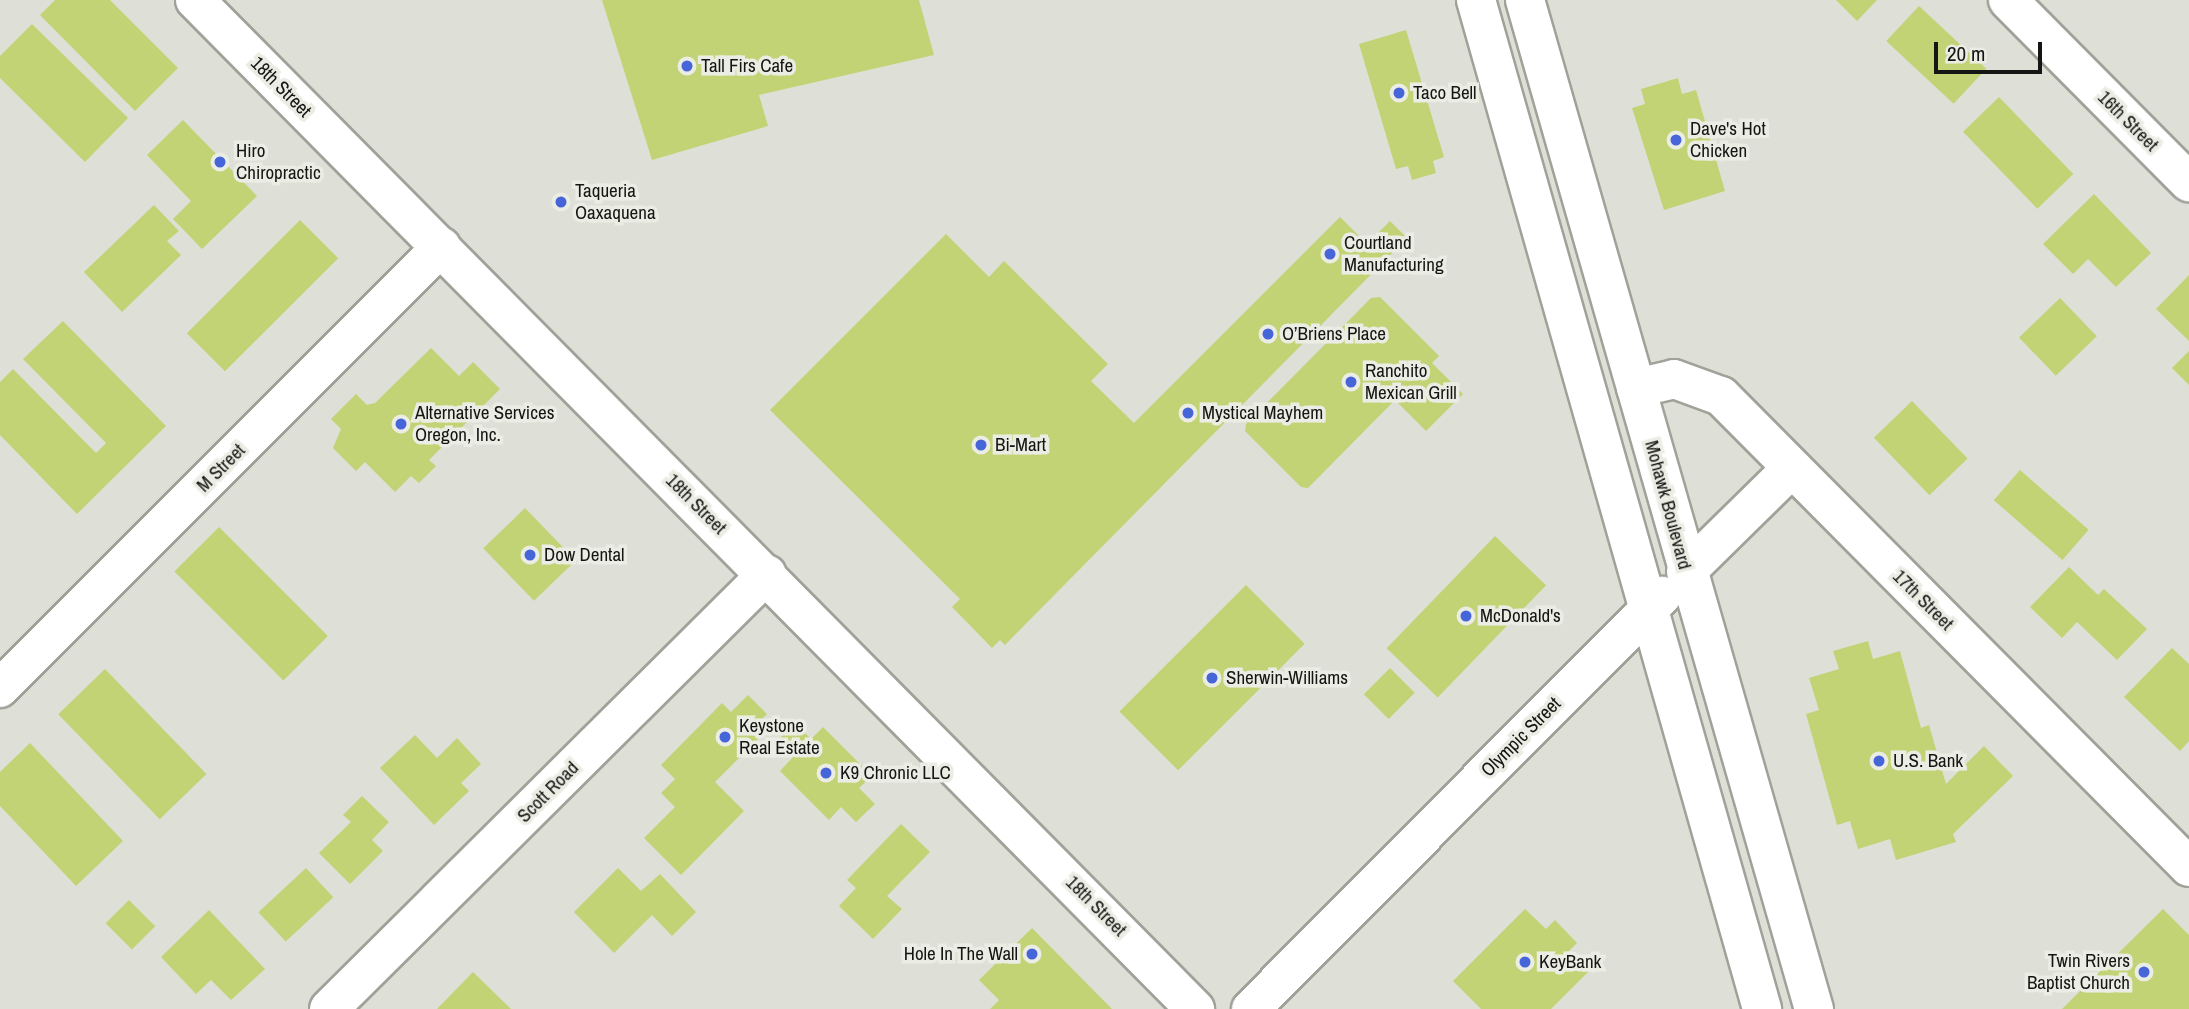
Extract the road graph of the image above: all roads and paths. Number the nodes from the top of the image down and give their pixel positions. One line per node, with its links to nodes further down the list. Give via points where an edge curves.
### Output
1 (195, 0): 6 (street, 18th Street)
2 (1476, 0): 11 (street)
3 (1525, 0): 7 (street, Mohawk Boulevard)
4 (2008, 0): 5 (street, 16th Street)
5 (2189, 182)
6 (441, 247): 10 (street, 18th Street); 12 (street, M Street)
7 (1636, 388): 8 (street, 17th Street, via 1674,379 1704,386); 9 (street, Mohawk Boulevard)
8 (1792, 468): 9 (street, Olympic Street); 13 (street, 17th Street)
9 (1686, 572): 11 (street, Olympic Street); 18 (street, Mohawk Boulevard)
10 (766, 574): 14 (street, Scott Road); 15 (street, 18th Street)
11 (1648, 610): 16 (street, Olympic Street); 17 (street)
12 (0, 688)
13 (2189, 867)
14 (329, 1009)
15 (1195, 1009)
16 (1251, 1009)
17 (1762, 1009)
18 (1814, 1009)

